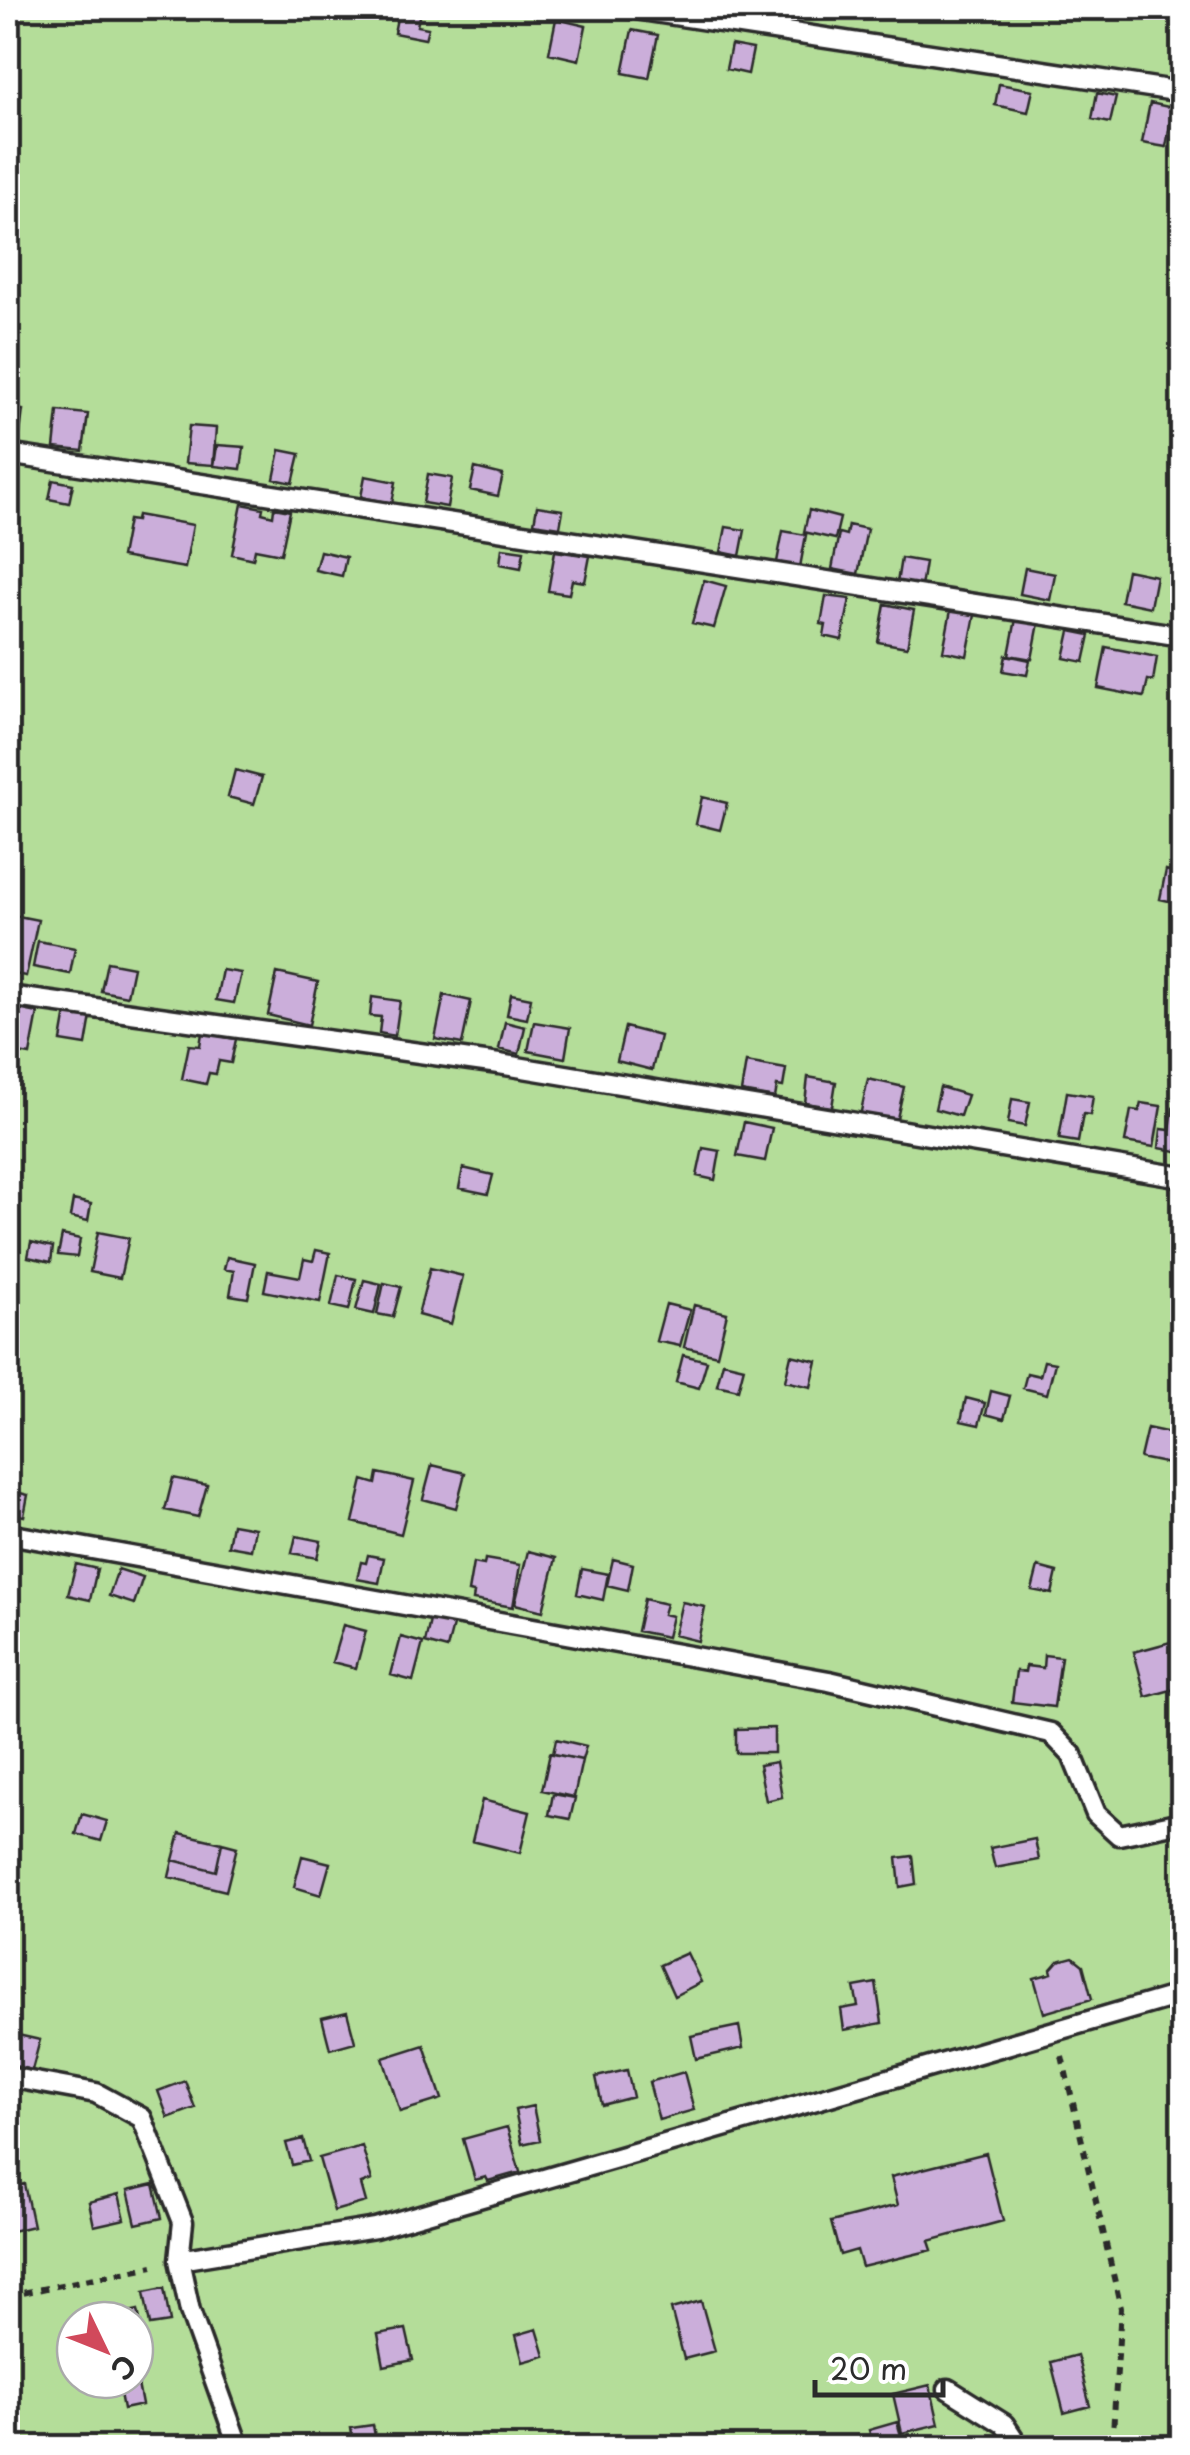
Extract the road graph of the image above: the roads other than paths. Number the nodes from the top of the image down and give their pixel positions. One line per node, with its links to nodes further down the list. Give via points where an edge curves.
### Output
1 (628, 8): 2 (lane)
2 (1182, 92)
3 (8, 454): 4 (lane)
4 (1182, 636)
5 (8, 996): 6 (lane, via 500,1064)
6 (1182, 1177)
7 (8, 1534): 8 (lane, via 829,1681 1050,1733 1072,1756 1096,1814 1118,1835)
8 (1182, 1822)
9 (1182, 1994): 11 (lane, via 375,2228)
10 (8, 2077): 11 (lane, via 96,2093 142,2118 183,2222)
11 (179, 2260): 13 (lane, via 190,2312)
12 (948, 2389): 14 (lane, via 1004,2424)
13 (239, 2448)
14 (1020, 2448)

